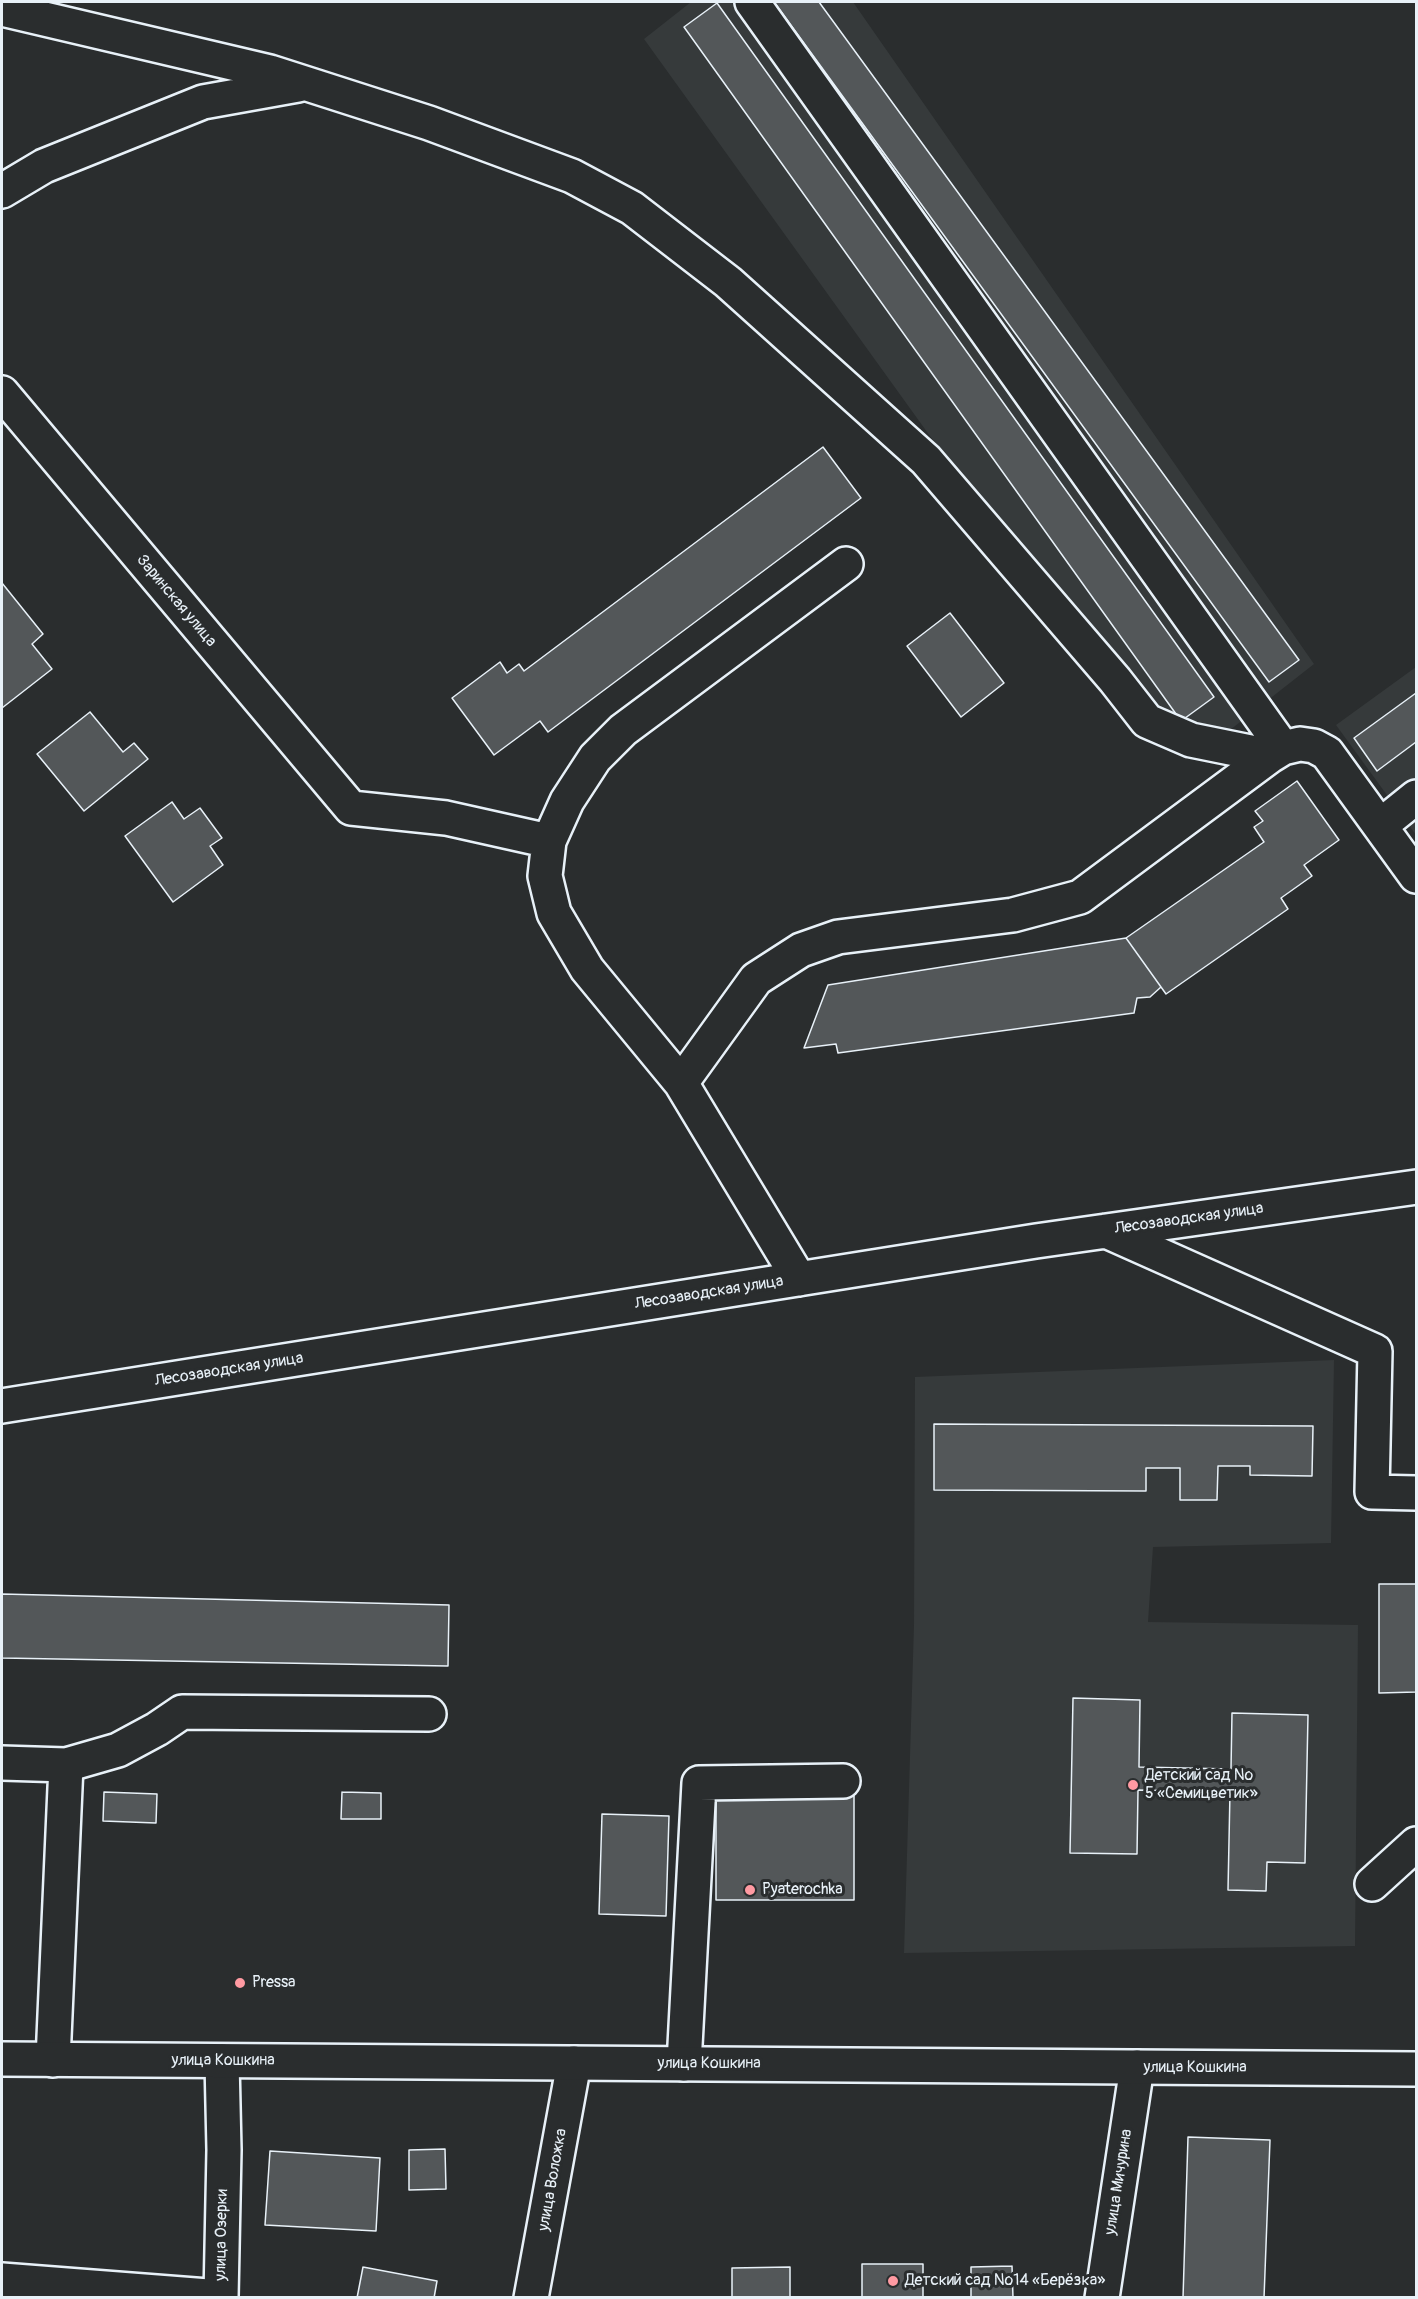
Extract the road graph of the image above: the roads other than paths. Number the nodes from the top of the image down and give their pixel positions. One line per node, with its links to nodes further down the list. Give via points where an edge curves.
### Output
1 (752, 2): 7 (street)
2 (2, 9): 3 (street, via 270,72)
3 (306, 84): 4 (street, via 203,102 44,166); 7 (street, via 429,123 572,176 632,208 728,282 926,460 1147,721 1191,740)
4 (2, 191)
5 (2, 393): 10 (street, Заринская улица, via 351,808 446,818)
6 (846, 564): 10 (street, via 623,730 595,758 567,801)
7 (1276, 752): 9 (street, via 1299,744 1327,753); 12 (street, via 1080,897 1013,915 838,937 801,950 756,979)
8 (1416, 797): 9 (street)
9 (1380, 826): 11 (street)
10 (549, 841): 12 (street, via 545,876 554,913 587,969)
11 (1416, 876)
12 (681, 1083): 15 (street)
13 (1416, 1187): 14 (street, Лесозаводская улица)
14 (1106, 1231): 15 (street, Лесозаводская улица); 17 (street, via 1375,1351 1372,1492)
15 (799, 1279): 16 (street, Лесозаводская улица)
16 (2, 1406)
17 (1416, 1493)
18 (429, 1714): 20 (street, via 182,1712 118,1750)
19 (2, 1763): 20 (street)
20 (66, 1765): 25 (street)
21 (843, 1781): 28 (street, via 699,1783)
22 (1416, 1844): 23 (street)
23 (1372, 1884)
24 (2, 2060): 25 (street, улица Кошкина)
25 (53, 2060): 26 (street, улица Кошкина)
26 (222, 2061): 27 (street, улица Кошкина); 31 (street, улица Озерки, via 221,2297)
27 (574, 2063): 28 (street, улица Кошкина); 32 (street, улица Воложка)
28 (684, 2064): 29 (street, улица Кошкина)
29 (1137, 2067): 30 (street, улица Кошкина); 33 (street, улица Мичурина)
30 (1416, 2069)
31 (2, 2280)
32 (531, 2298)
33 (1102, 2298)

